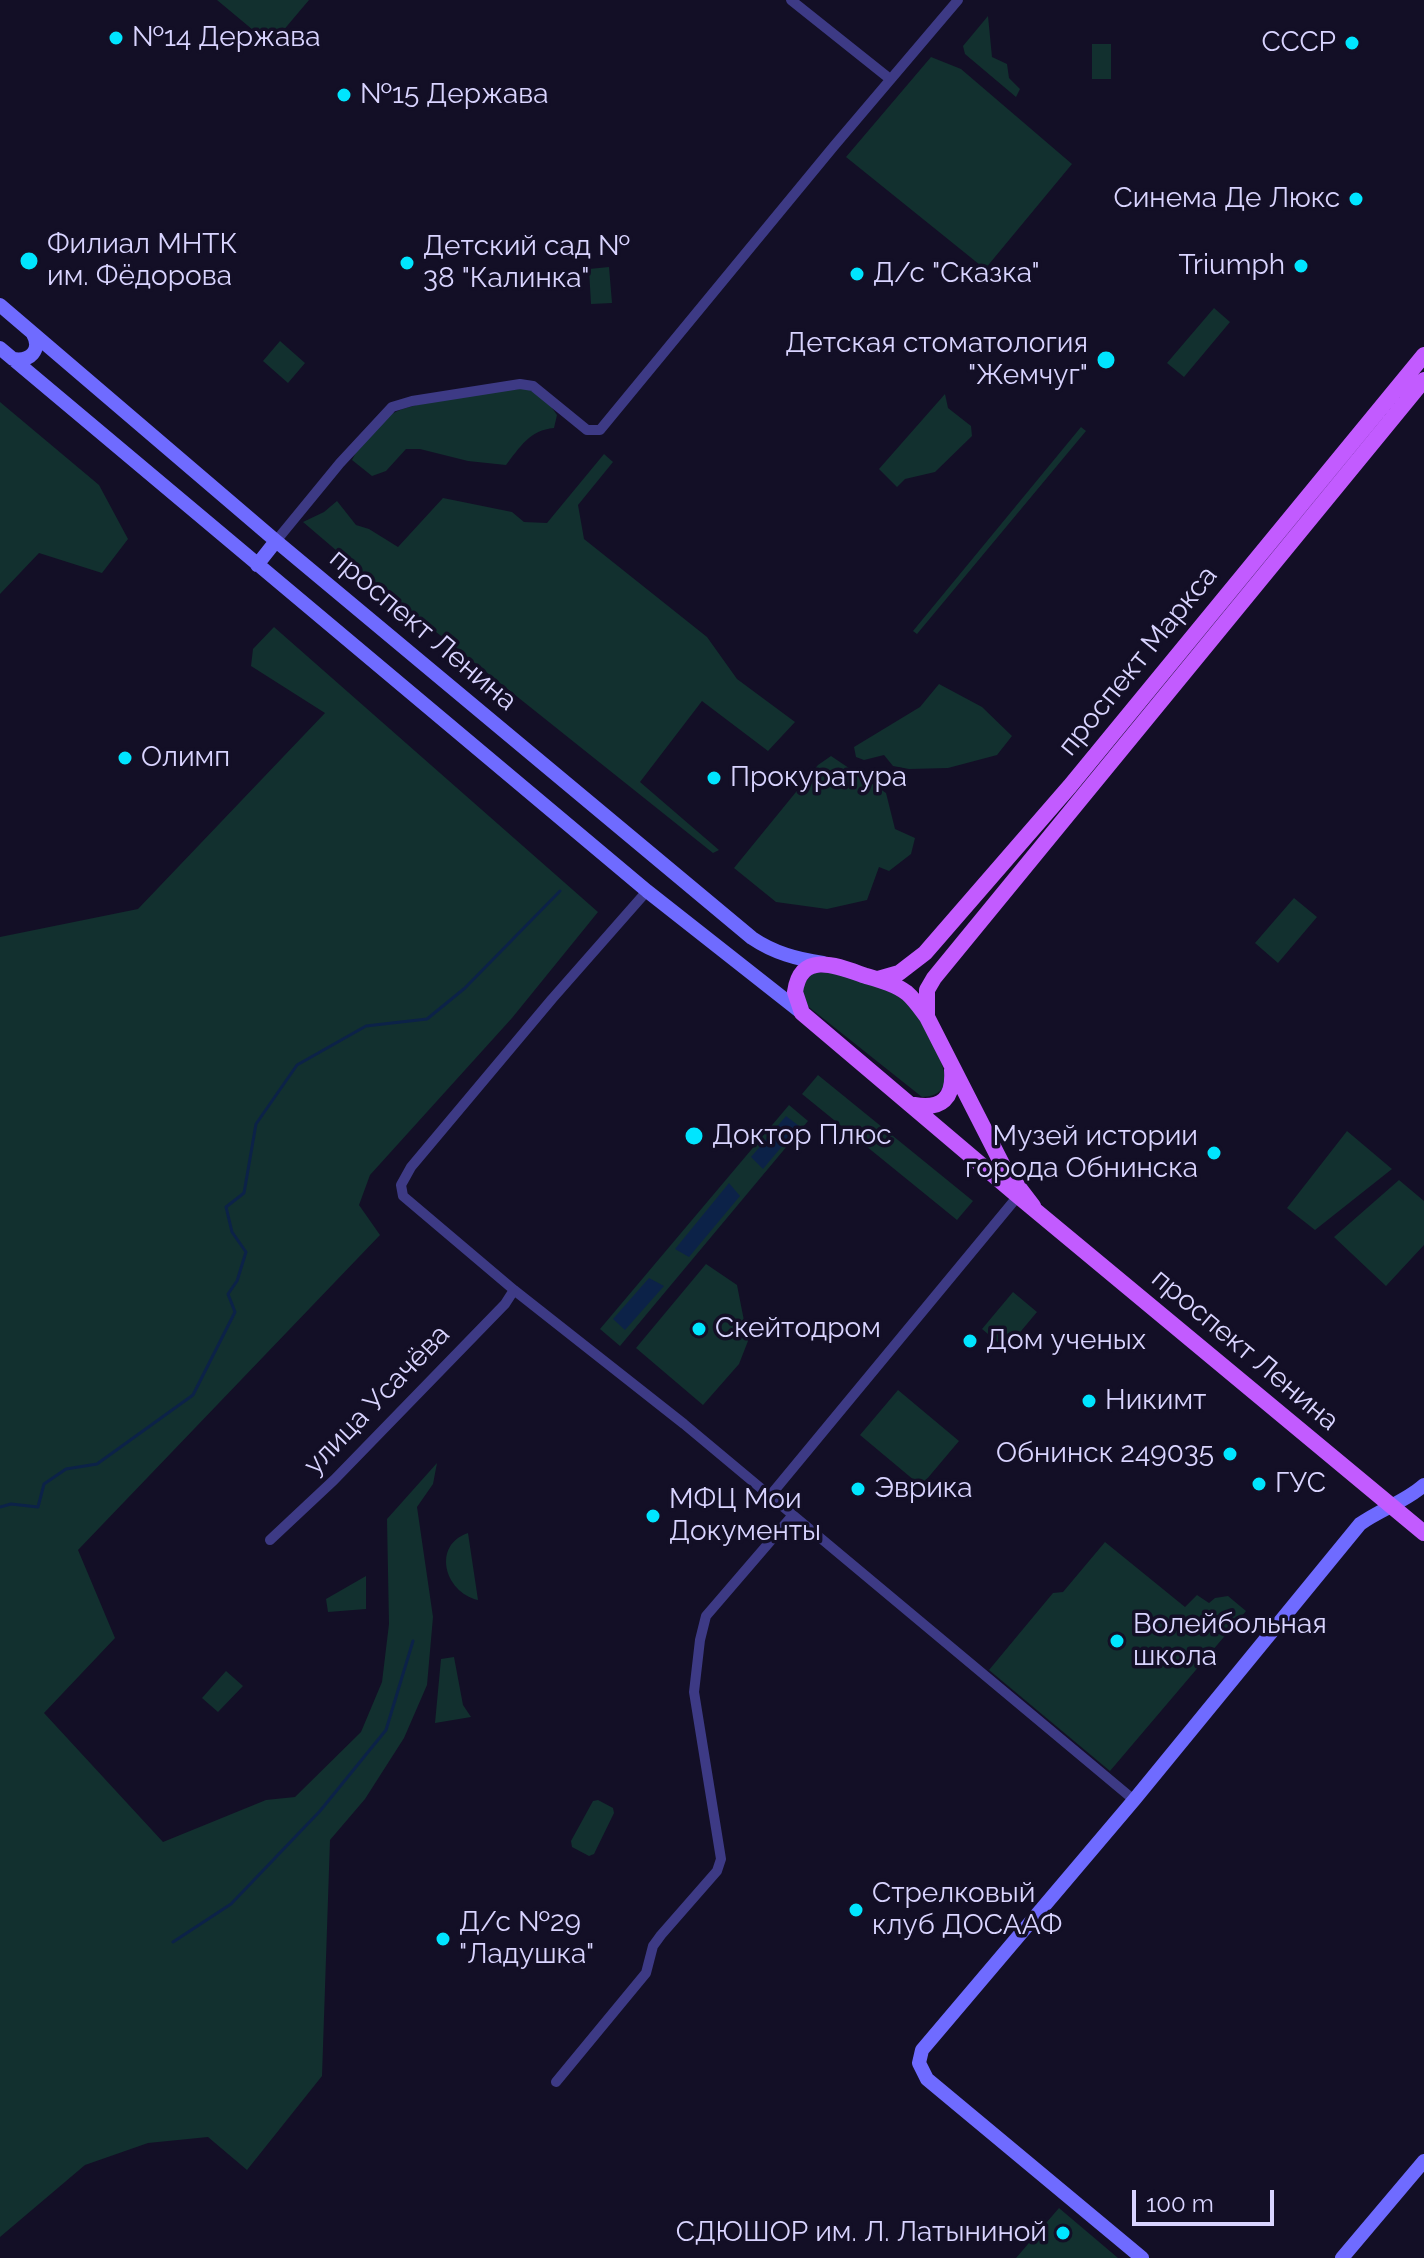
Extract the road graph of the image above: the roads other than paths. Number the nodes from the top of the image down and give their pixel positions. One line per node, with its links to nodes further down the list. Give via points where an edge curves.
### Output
1 (791, 0): 3 (street)
2 (957, 1): 3 (street)
3 (890, 79): 10 (street, via 600,430 587,430 533,386 520,384 392,407)
4 (0, 305): 5 (main road, проспект Ленина)
5 (33, 334): 8 (main road, via 34,354); 10 (main road, проспект Ленина)
6 (0, 348): 8 (main road, проспект Ленина)
7 (1424, 355): 13 (main road, проспект Маркса, via 1070,786)
8 (13, 359): 11 (main road, проспект Ленина)
9 (1424, 380): 15 (main road, проспект Маркса)
10 (276, 541): 11 (main road); 14 (main road, проспект Ленина, via 752,938 775,952)
11 (257, 565): 12 (main road, проспект Ленина)
12 (647, 891): 17 (main road, проспект Ленина); 23 (street, via 445,1125 401,1185 413,1206)
13 (925, 953): 15 (main road); 16 (main road, проспект Маркса, via 899,973)
14 (829, 963): 16 (main road, проспект Ленина); 17 (main road, via 810,967 799,978 795,992)
15 (942, 969): 18 (main road, проспект Маркса, via 927,990)
16 (877, 979): 18 (main road, проспект Ленина, via 904,990)
17 (802, 1013): 20 (main road, проспект Ленина)
18 (927, 1017): 19 (main road, проспект Ленина)
19 (952, 1065): 20 (main road, via 948,1096 928,1108); 22 (main road, проспект Ленина, via 1004,1168)
20 (913, 1105): 21 (main road, проспект Ленина)
21 (1018, 1196): 22 (main road, проспект Ленина); 25 (street)
22 (1033, 1206): 26 (main road, проспект Ленина)
23 (514, 1290): 25 (street); 29 (street, улица Усачёва)
24 (1424, 1485): 26 (main road)
25 (769, 1497): 27 (street)
26 (1391, 1505): 28 (main road, проспект Ленина); 30 (main road, via 1360,1524)
27 (792, 1516): 30 (street); 31 (street, via 706,1616 700,1640 694,1692 721,1859 717,1871 661,1935 646,1973)
28 (1424, 1533)
29 (270, 1540)
30 (1134, 1800): 33 (main road, via 922,2050 919,2063 927,2079)
31 (556, 2082)
32 (1424, 2161): 34 (main road)
33 (1142, 2258)
34 (1342, 2258)

